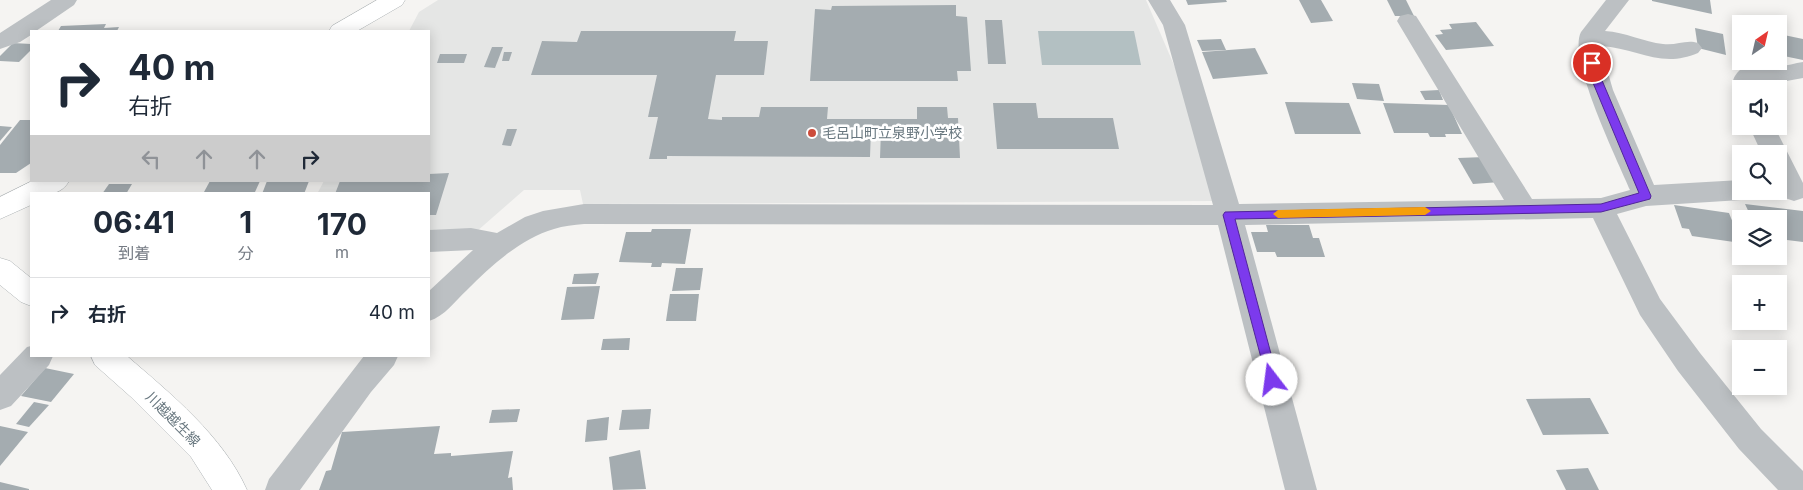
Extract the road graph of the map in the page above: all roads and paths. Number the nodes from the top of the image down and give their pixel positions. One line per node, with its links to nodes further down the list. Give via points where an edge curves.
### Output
1 (66, 0): 8 (street, via 12,37)
2 (394, 0): 6 (main road)
3 (1159, 0): 22 (street, via 1174,25)
4 (1618, 0): 7 (street)
5 (1408, 21): 21 (street)
6 (342, 30)
7 (1590, 38): 9 (street, via 1662,51 1682,52); 18 (street, via 1588,48 1596,78)
8 (0, 41)
9 (1690, 48)
10 (1803, 70): 11 (street, via 1781,74 1750,73)
11 (1745, 80)
12 (1787, 179): 15 (street)
13 (54, 182): 16 (main road)
14 (1732, 191): 18 (street)
15 (1792, 191)
16 (34, 192)
17 (30, 194): 20 (main road)
18 (1646, 196): 19 (street)
19 (1601, 208): 21 (street); 35 (street, via 1650,307 1750,439)
20 (0, 209)
21 (1524, 209): 22 (street)
22 (1229, 215): 24 (street, via 584,214 554,218 532,226); 34 (street)
23 (430, 242): 24 (street, via 471,239)
24 (502, 244): 27 (street)
25 (0, 269): 26 (main road)
26 (30, 293)
27 (430, 308)
28 (37, 357): 31 (street)
29 (107, 357): 32 (main road, 川越越生線, via 202,447)
30 (383, 357): 33 (street, via 360,382)
31 (0, 396)
32 (231, 490)
33 (281, 490)
34 (1301, 490)
35 (1800, 490)

